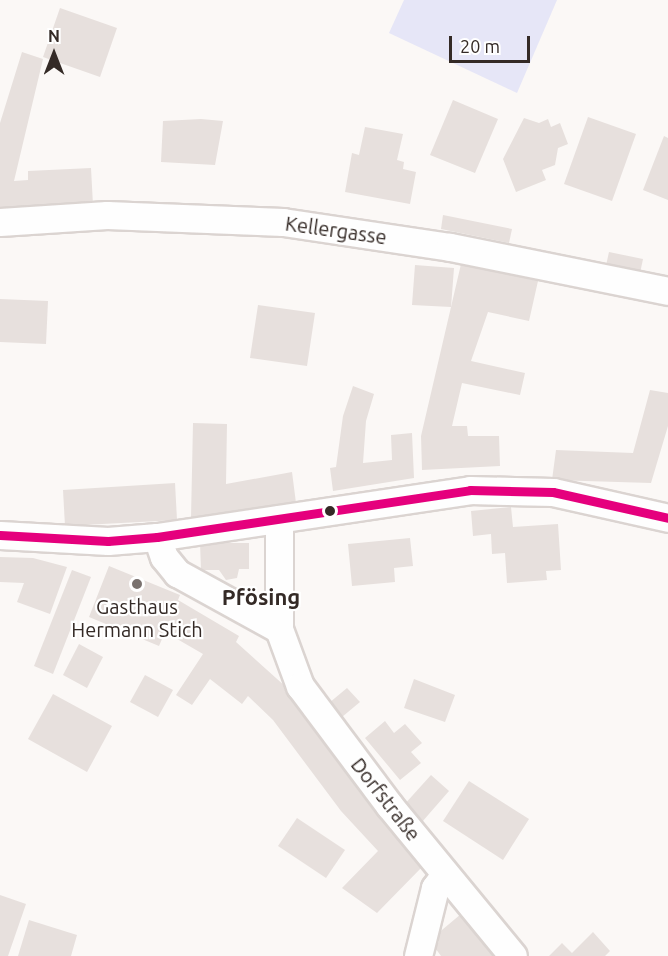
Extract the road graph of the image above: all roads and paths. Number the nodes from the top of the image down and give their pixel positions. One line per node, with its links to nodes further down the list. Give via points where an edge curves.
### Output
1 (0, 222): 2 (street, Kellergasse, via 107,215 283,222 450,247)
2 (668, 291)
3 (668, 518): 4 (street, via 553,492 512,489 470,490)
4 (279, 519): 6 (street); 7 (street, Dorfstraße)
5 (0, 535): 6 (street, via 108,541)
6 (157, 537): 7 (street, via 164,557 177,573)
7 (279, 629): 8 (street, Dorfstraße, via 300,686)
8 (445, 874): 9 (street, via 435,888); 10 (street, Dorfstraße)
9 (418, 956)
10 (513, 956)

